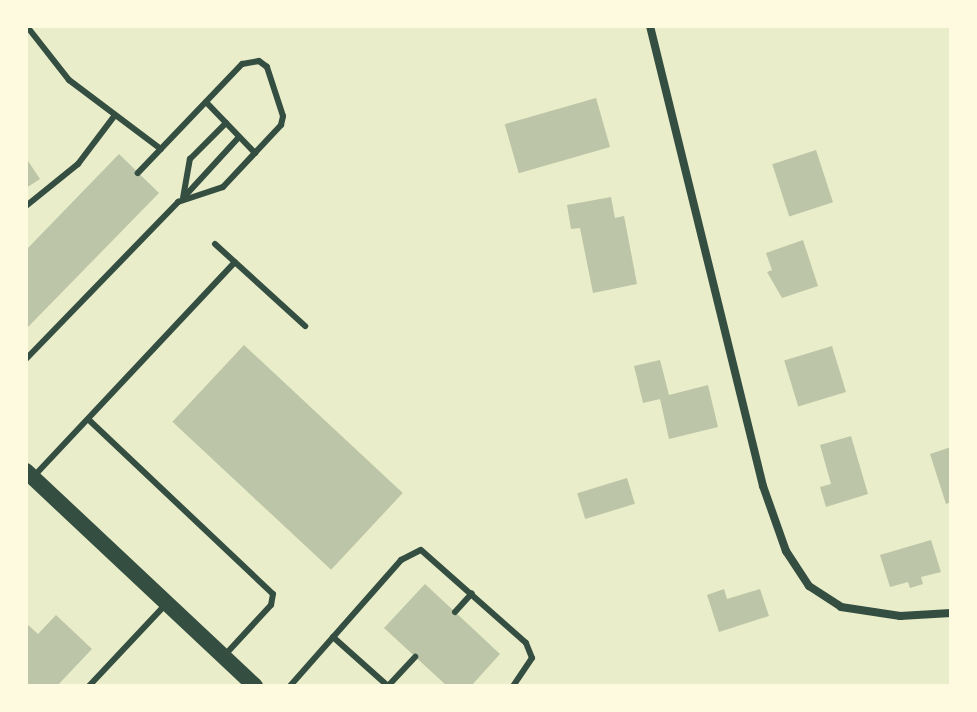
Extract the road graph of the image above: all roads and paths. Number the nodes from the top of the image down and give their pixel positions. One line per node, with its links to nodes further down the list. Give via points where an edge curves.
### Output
1 (650, 26): 21 (street, via 777,529 809,586 841,607 900,616)
2 (29, 29): 4 (lane, via 69,80)
3 (206, 102): 5 (lane); 7 (lane); 8 (lane, via 242,64 263,63 283,121)
4 (115, 115): 7 (lane); 11 (lane, via 78,164)
5 (226, 123): 6 (lane); 10 (lane, via 190,159)
6 (239, 137): 8 (lane); 10 (lane)
7 (161, 149): 9 (lane)
8 (255, 153): 10 (lane, via 219,190)
9 (138, 173)
10 (183, 198): 15 (lane)
11 (26, 206)
12 (215, 244): 13 (lane)
13 (235, 262): 14 (lane); 16 (lane)
14 (305, 326)
15 (26, 359)
16 (89, 420): 17 (lane); 23 (lane, via 273,594 271,605)
17 (29, 474): 19 (main road)
18 (472, 593): 20 (lane); 22 (lane, via 430,554 413,550); 29 (lane, via 531,650 529,666)
19 (167, 603): 23 (main road); 25 (lane)
20 (455, 612)
21 (951, 613)
22 (333, 637): 27 (lane); 28 (lane)
23 (224, 656): 26 (main road)
24 (415, 657): 28 (lane)
25 (89, 686)
26 (255, 686)
27 (290, 686)
28 (388, 686)
29 (513, 686)

